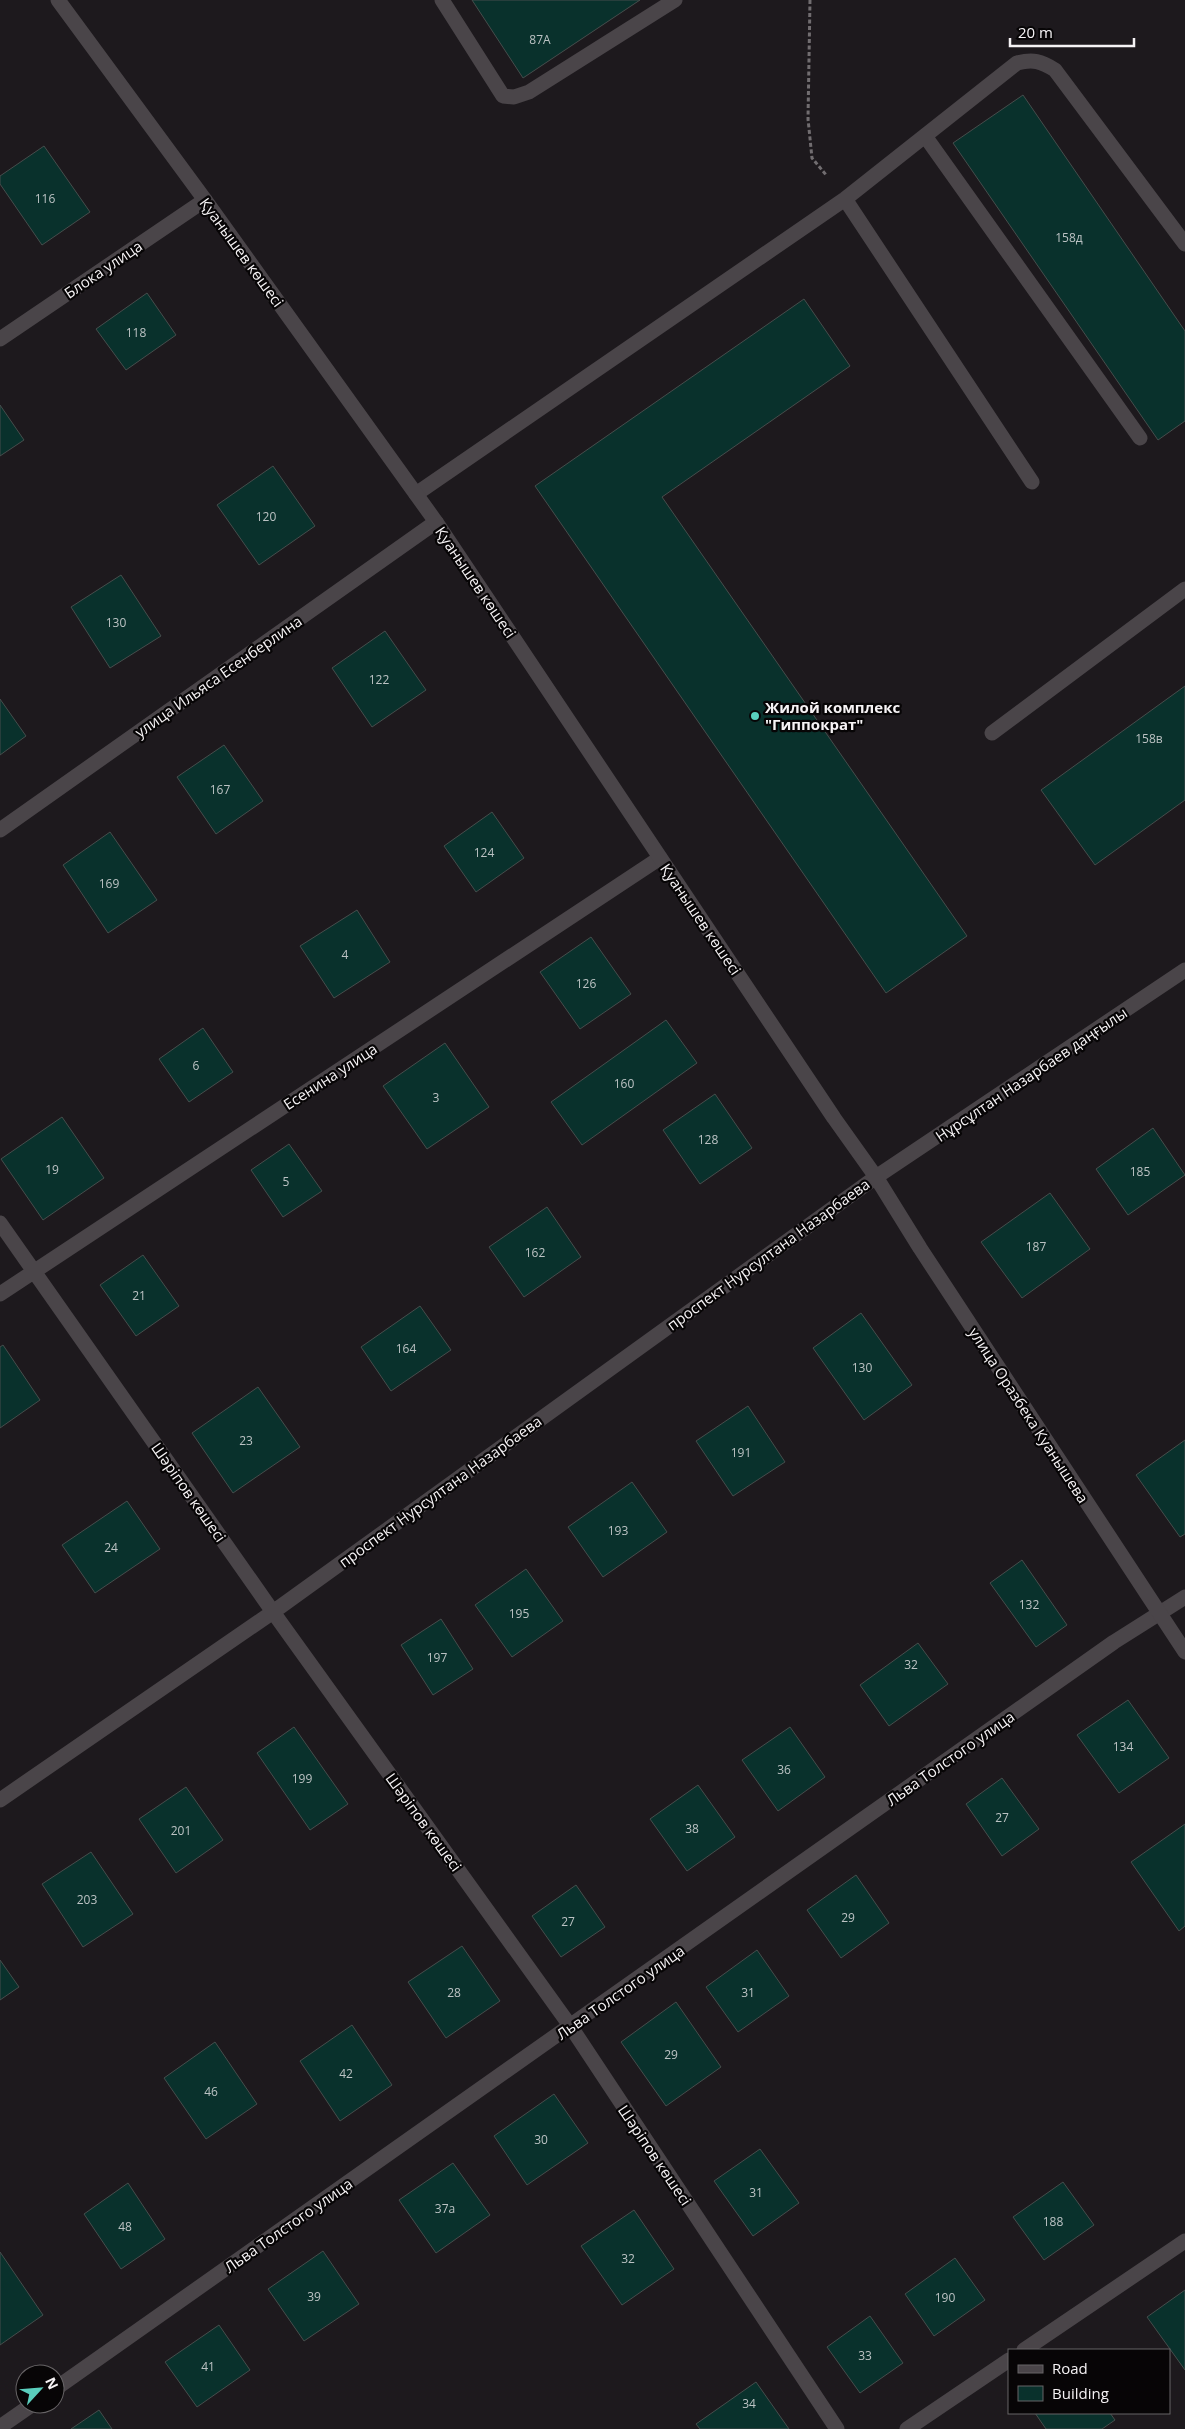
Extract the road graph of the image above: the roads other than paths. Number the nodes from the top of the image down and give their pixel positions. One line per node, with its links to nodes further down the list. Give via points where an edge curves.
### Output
1 (58, 0): 6 (street, Қуанышев көшесі)
2 (442, 0): 3 (street, via 503,96 514,97 529,92)
3 (674, 0)
4 (925, 136): 5 (street); 7 (street, via 1017,63 1041,61 1055,70); 9 (street)
5 (845, 199): 10 (street); 11 (street)
6 (205, 200): 8 (street, Блока улица); 11 (street, Қуанышев көшесі)
7 (1185, 244)
8 (0, 338)
9 (1140, 438)
10 (1032, 482)
11 (416, 494): 12 (street, Қуанышев көшесі)
12 (436, 522): 15 (street, улица Ильяса Есенберлина); 16 (street, Қуанышев көшесі)
13 (1185, 589): 14 (street)
14 (992, 732)
15 (0, 830)
16 (660, 858): 18 (street, Қуанышев көшесі); 20 (street, Есенина улица)
17 (1185, 970): 18 (street, Нұрсұлтан Назарбаев даңғылы)
18 (876, 1176): 23 (street, проспект Нурсултана Назарбаева); 24 (street, улица Оразбека Куанышева)
19 (0, 1223): 20 (street, Шәріпов көшесі)
20 (34, 1271): 21 (street, Есенина улица); 23 (street, Шәріпов көшесі)
21 (0, 1294)
22 (1185, 1597): 24 (street, Льва Толстого улица)
23 (274, 1612): 26 (street, проспект Нурсултана Назарбаева); 27 (street, Шәріпов көшесі)
24 (1158, 1613): 25 (street, улица Оразбека Куанышева); 27 (street, Льва Толстого улица)
25 (1185, 1652)
26 (0, 1800)
27 (571, 2027): 31 (street, Льва Толстого улица); 34 (street, Шәріпов көшесі)
28 (1185, 2241): 29 (street)
29 (1025, 2349)
30 (1008, 2361): 35 (street)
31 (65, 2382)
32 (19, 2414): 33 (street)
33 (0, 2427)
34 (837, 2429)
35 (908, 2429)

